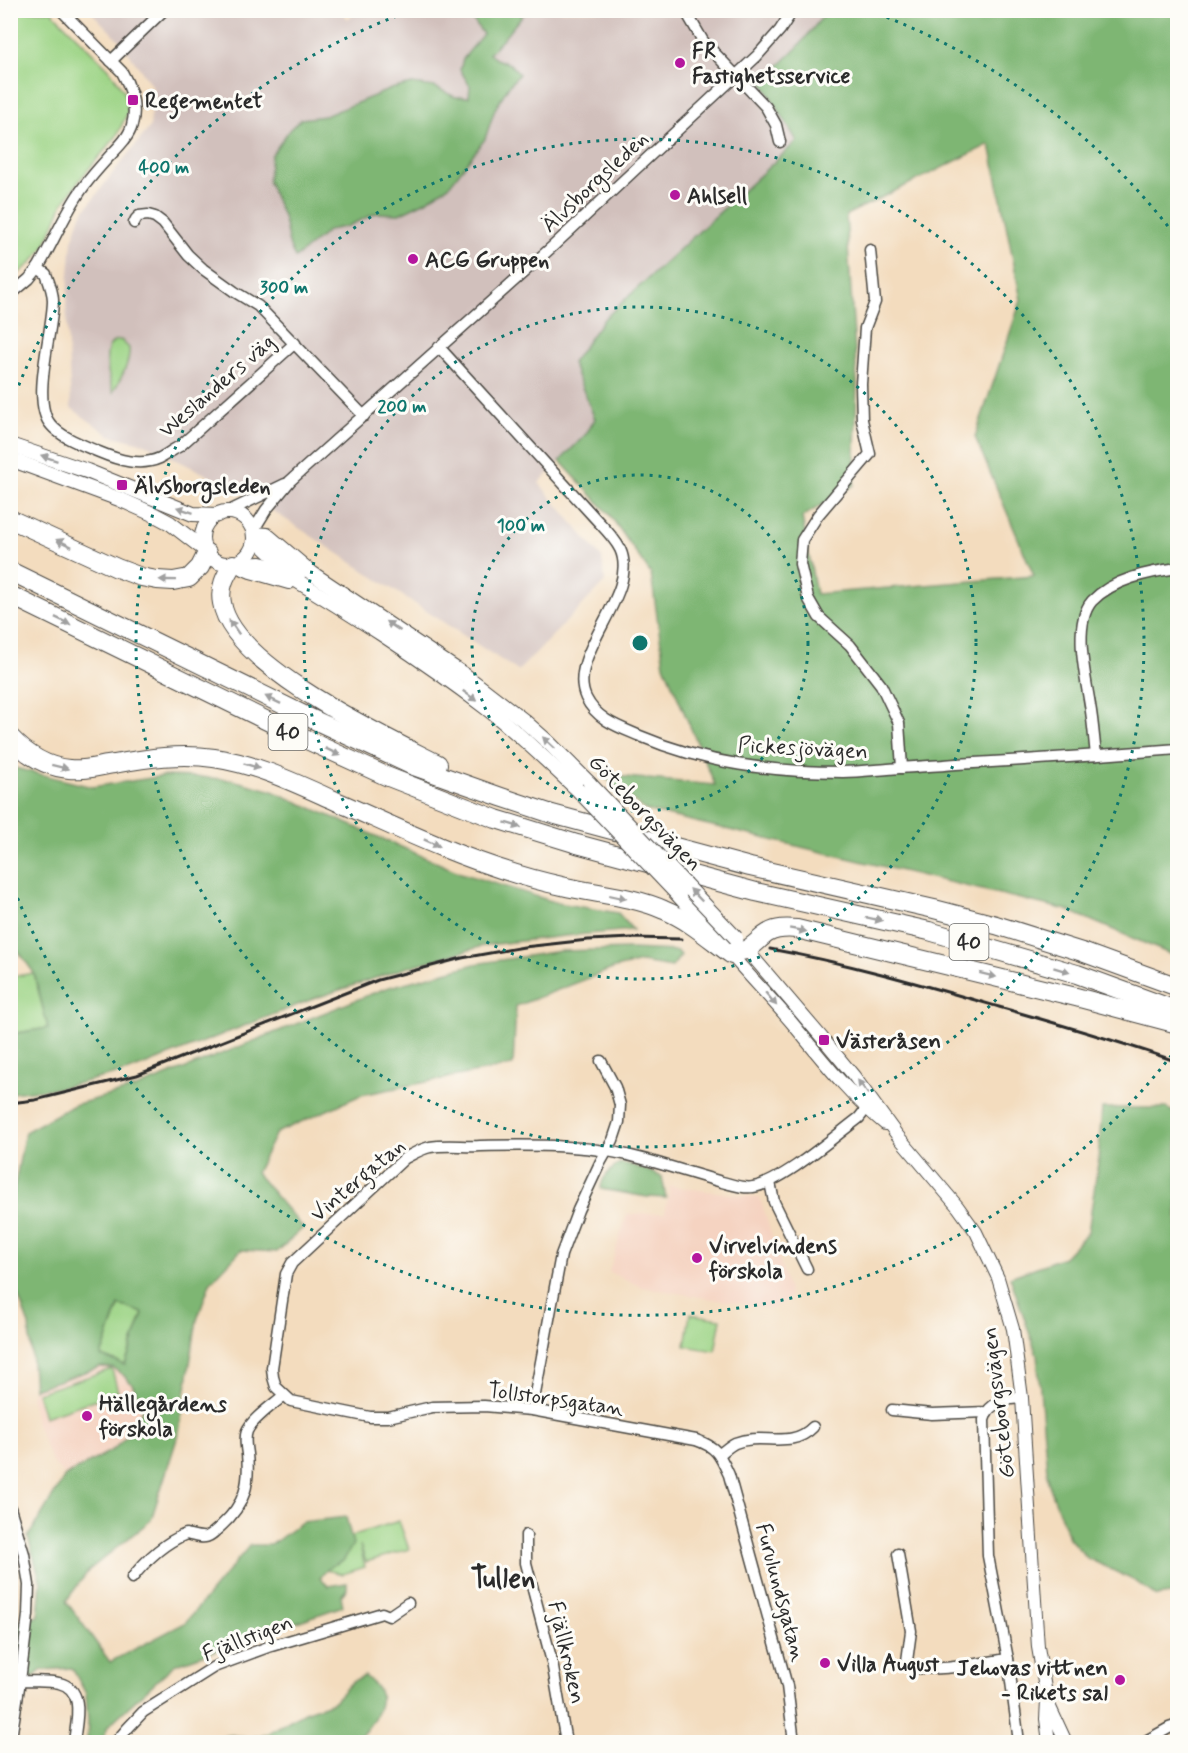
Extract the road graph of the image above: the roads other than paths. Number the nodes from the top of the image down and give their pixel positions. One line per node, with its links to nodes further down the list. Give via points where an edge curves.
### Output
1 (61, 10): 5 (street)
2 (164, 10): 5 (street)
3 (685, 10): 6 (street, via 704,41)
4 (793, 10): 6 (street, Älvsborgsleden, via 780,30)
5 (111, 61): 10 (street, via 122,72 131,92 133,125 79,194)
6 (736, 76): 7 (street, via 766,107); 13 (street, Älvsborgsleden)
7 (780, 142)
8 (134, 223): 12 (street, via 139,216 154,217 163,223 203,269 258,306)
9 (870, 250): 30 (street, via 875,302 865,328 861,384 862,420 870,454 802,540 800,564 808,598 819,617 850,645 881,685 899,723)
10 (38, 268): 11 (street); 12 (street, Weslanders väg, via 46,274 53,298 41,392 47,420 66,436 117,459 138,462 159,458 180,446)
11 (10, 295)
12 (295, 342): 14 (street)
13 (439, 347): 14 (street, Älvsborgsleden); 30 (street, Pickesjövägen, via 621,550 621,586 583,674 585,697 600,717 681,751 729,763 767,769 845,772)
14 (364, 417): 17 (street, Älvsborgsleden)
15 (10, 445): 18 (main road, Göteborgsvägen, one-way to 15, via 193,514)
16 (10, 459): 21 (main road, Göteborgsvägen, via 155,515)
17 (290, 481): 18 (street, Älvsborgsleden); 20 (street, Älvsborgsleden, via 266,510)
18 (222, 514): 20 (main road, Göteborgsvägen, via 242,516); 21 (main road, via 209,520 204,529)
19 (10, 519): 21 (highway, one-way to 19, via 200,567 189,578 157,580 117,568)
20 (254, 533): 22 (main road, via 252,550); 25 (main road, Göteborgsvägen, via 265,549)
21 (206, 552): 22 (main road, Göteborgsvägen, via 216,562)
22 (235, 564): 25 (main road, Göteborgsvägen, via 251,571); 32 (highway, one-way to 22, via 330,708 265,661 236,631 223,609 223,583)
23 (1178, 568): 29 (street, via 1142,575 1112,587 1092,602 1084,616 1081,648)
24 (10, 571): 32 (highway, 40, one-way to 24, via 411,765)
25 (309, 580): 31 (main road, Göteborgsvägen, via 426,648 489,693 549,743)
26 (10, 595): 36 (highway, 40, one-way to 36, via 296,735 496,819 756,892 928,931 1077,975)
27 (10, 737): 34 (highway, one-way to 34, via 35,758 68,769 178,756 245,764 510,872 663,909)
28 (1178, 749): 29 (street, Pickesjövägen)
29 (1096, 755): 30 (street, Pickesjövägen)
30 (902, 768)
31 (583, 787): 33 (main road, Göteborgsvägen, bridge); 34 (main road, Göteborgsvägen, one-way to 31, bridge)
32 (501, 797): 35 (highway, 40, via 750,867 996,925)
33 (717, 937): 34 (highway, via 741,952)
34 (738, 947): 37 (highway, one-way to 37, via 785,927 797,929); 39 (street, Göteborgsvägen, one-way to 39, via 756,981); 40 (street, Göteborgsvägen, one-way to 34, via 854,1076)
35 (1178, 987)
36 (1178, 1011)
37 (1178, 1024)
38 (601, 1061): 41 (street, via 620,1105 619,1122)
39 (866, 1109): 40 (street, Göteborgsvägen); 42 (street, Vintergatan, via 829,1141)
40 (897, 1135): 45 (street, Göteborgsvägen, via 976,1232 998,1278 1012,1329)
41 (607, 1150): 42 (street, Vintergatan, via 741,1186); 44 (street, Vintergatan, via 430,1147 405,1158 298,1256 286,1274 272,1368 276,1387); 46 (street, via 561,1256)
42 (770, 1182): 43 (street, via 774,1202)
43 (807, 1269)
44 (283, 1396): 46 (street, Tollstorpsgatan, via 307,1405 379,1419 432,1407); 54 (street, via 247,1431 248,1475 236,1512 205,1538 186,1534 170,1543)
45 (1022, 1398): 48 (street, via 997,1402); 58 (street, Göteborgsvägen, via 1038,1647)
46 (532, 1410): 50 (street, Tollstorpsgatan, via 696,1440)
47 (892, 1410): 48 (street, via 932,1414)
48 (987, 1412): 56 (street, via 984,1419 988,1556)
49 (813, 1427): 50 (street, via 796,1439 738,1442)
50 (720, 1454): 65 (street, Furulundsgatan, via 729,1474 787,1686)
51 (10, 1508): 57 (street, via 29,1585)
52 (526, 1536): 64 (street, Fjällkroken, via 526,1563 552,1662)
53 (898, 1554): 56 (street, via 911,1631 911,1666 941,1667)
54 (132, 1578)
55 (408, 1603): 63 (street, Fjällstigen, via 389,1616 370,1616 214,1667 143,1712)
56 (1008, 1659): 66 (street)
57 (20, 1681): 60 (street); 62 (street, via 60,1683 73,1692 78,1708)
58 (1047, 1701): 67 (street, Göteborgsvägen); 68 (street, Göteborgsvägen)
59 (1178, 1725): 69 (street)
60 (11, 1738): 61 (street)
61 (10, 1743)
62 (74, 1743)
63 (116, 1743)
64 (566, 1743)
65 (794, 1743)
66 (1019, 1743)
67 (1049, 1743)
68 (1066, 1743)
69 (1144, 1743)

